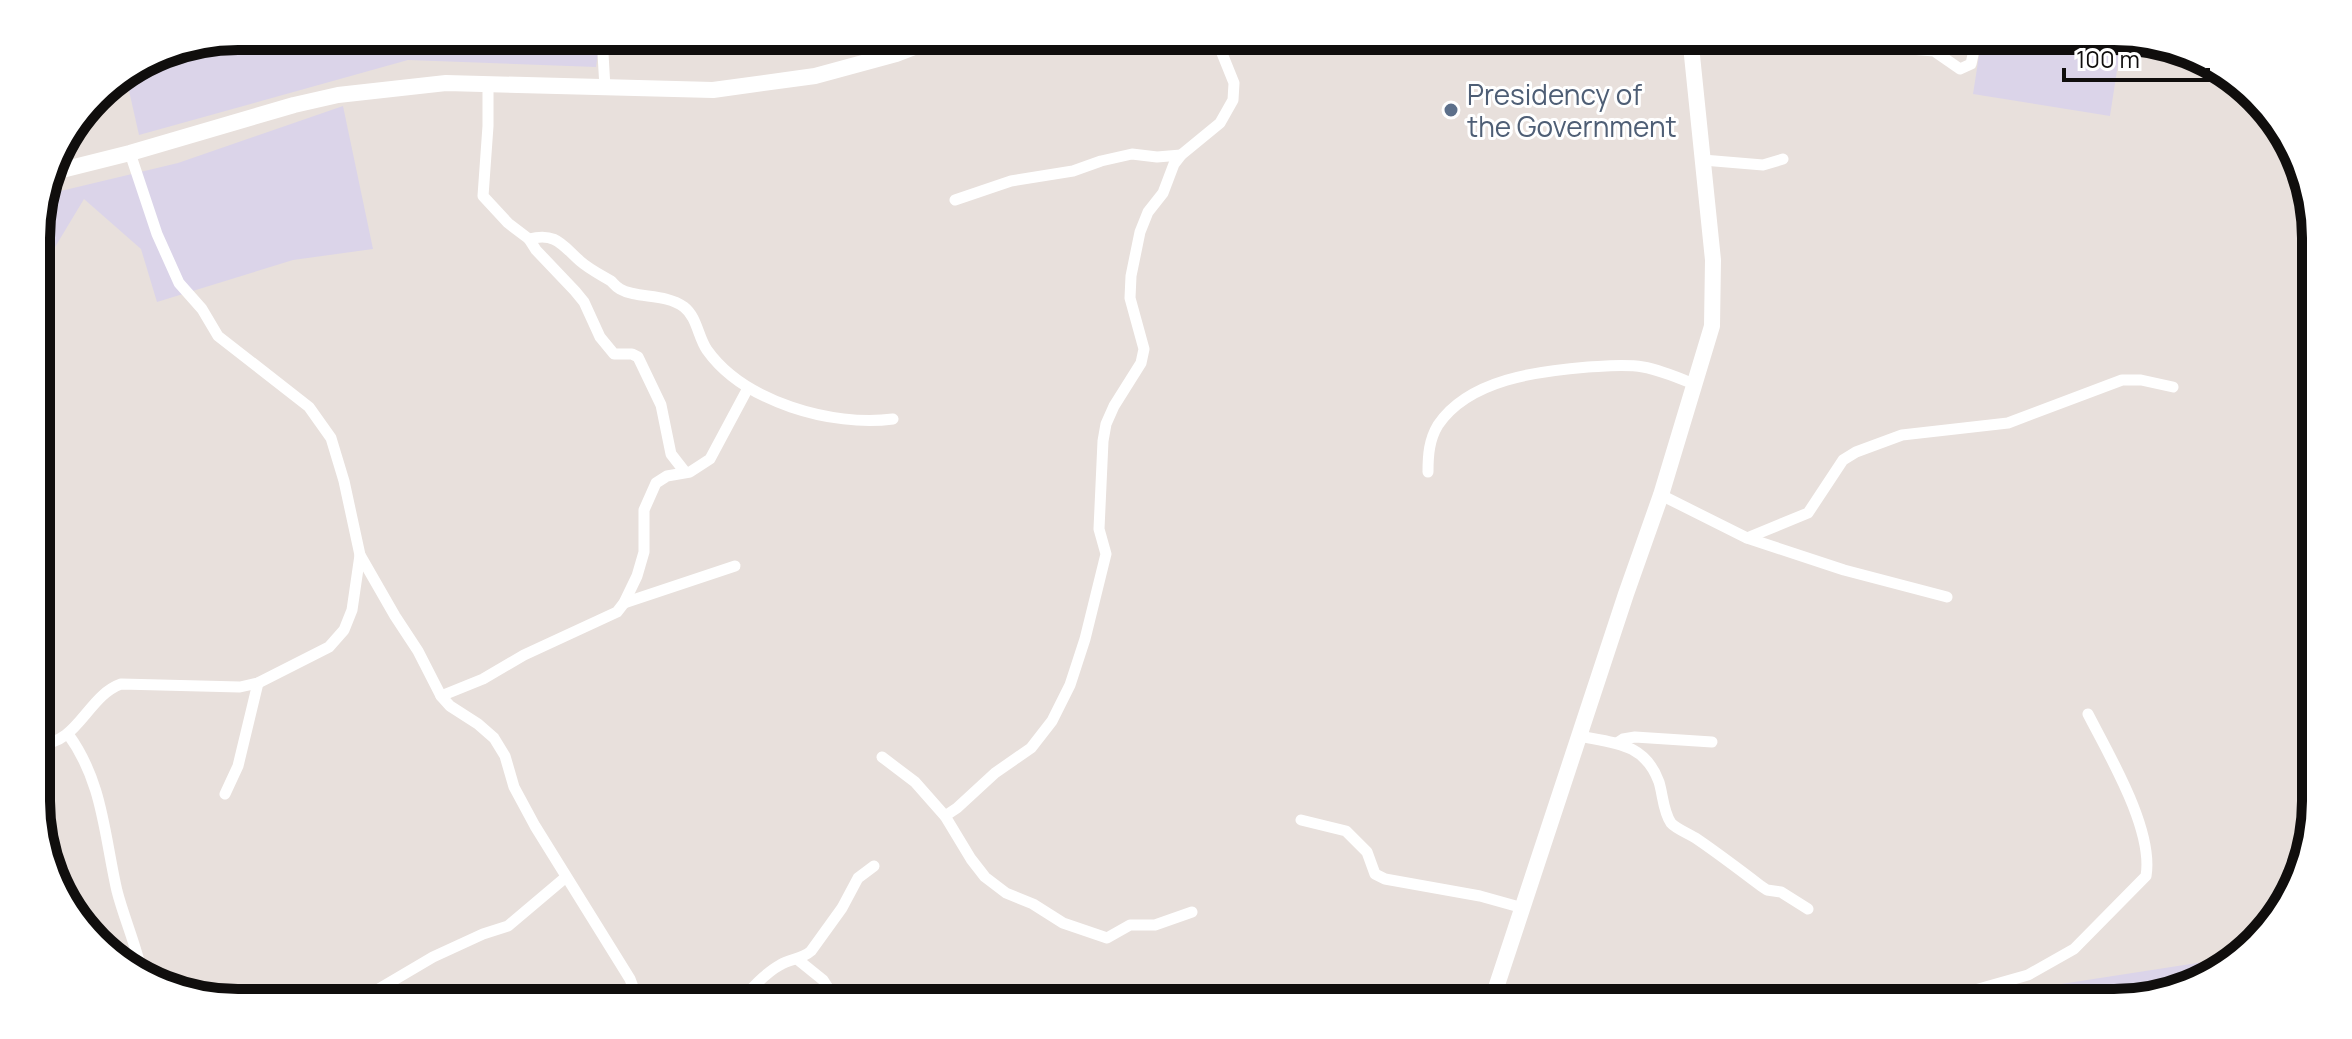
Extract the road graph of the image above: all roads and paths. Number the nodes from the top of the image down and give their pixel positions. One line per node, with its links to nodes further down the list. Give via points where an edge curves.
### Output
1 (603, 50): 8 (street)
2 (906, 50): 8 (main road, via 815,76 713,90)
3 (1221, 50): 10 (street, via 1234,83 1233,100 1220,123)
4 (1691, 50): 12 (main road)
5 (1922, 50): 6 (street, via 1934,51 1960,69 1971,64)
6 (1975, 50)
7 (488, 84): 8 (main road); 9 (main road, via 446,83 338,95); 15 (street, via 483,196)
8 (605, 88)
9 (130, 153): 13 (main road); 24 (street, via 179,283 218,336 309,407 331,438)
10 (1181, 155): 14 (street, via 1132,154 1011,181); 38 (street, via 1140,232 1130,298 1144,349 1106,424 1099,529 1106,554 1070,685 1031,748)
11 (1783, 159): 12 (street, via 1763,165)
12 (1703, 160): 16 (main road, via 1713,309)
13 (63, 170)
14 (955, 200)
15 (529, 239): 18 (street, via 557,241 620,289 685,308 706,349); 20 (street, via 584,302 614,354 638,357 661,405 671,454)
16 (1696, 385): 21 (street, via 1620,365 1528,373 1455,406 1431,440); 22 (main road)
17 (2173, 387): 23 (street, via 2122,380 2008,423 1902,435 1847,457 1808,513)
18 (748, 388): 19 (street, via 784,407 857,421); 20 (street, via 714,454)
19 (893, 419)
20 (685, 472): 27 (street, via 661,479 648,499 644,552)
21 (1428, 472)
22 (1661, 495): 23 (street); 32 (main road)
23 (1747, 538): 26 (street)
24 (360, 555): 28 (street, via 344,630 329,647); 29 (street)
25 (735, 566): 27 (street)
26 (1947, 597)
27 (624, 603): 29 (street, via 608,618)
28 (258, 683): 31 (street, via 121,684 99,697); 37 (street, via 238,766)
29 (441, 696): 41 (street, via 494,738 514,787)
30 (2088, 714): 52 (street, via 2132,801 2146,853 2146,876 2074,949 2028,975)
31 (68, 734): 33 (street); 46 (street, via 95,786)
32 (1579, 736): 35 (street); 42 (main road)
33 (50, 742)
34 (1712, 742): 35 (street, via 1635,737)
35 (1617, 743): 43 (street, via 1640,752 1651,765 1672,824 1767,890 1781,892)
36 (882, 757): 38 (street, via 915,782)
37 (225, 794)
38 (945, 816): 44 (street, via 985,877 1063,923 1107,938 1130,925 1155,925)
39 (1301, 820): 42 (street, via 1346,831 1367,852 1375,874 1385,879)
40 (874, 866): 45 (street, via 858,878 811,951)
41 (566, 877): 47 (street, via 508,926 433,957); 48 (street)
42 (1523, 908): 51 (main road)
43 (1808, 909)
44 (1192, 912)
45 (797, 959): 49 (street); 50 (street)
46 (138, 960)
47 (379, 989)
48 (634, 989)
49 (751, 989)
50 (829, 989)
51 (1496, 989)
52 (1979, 989)

